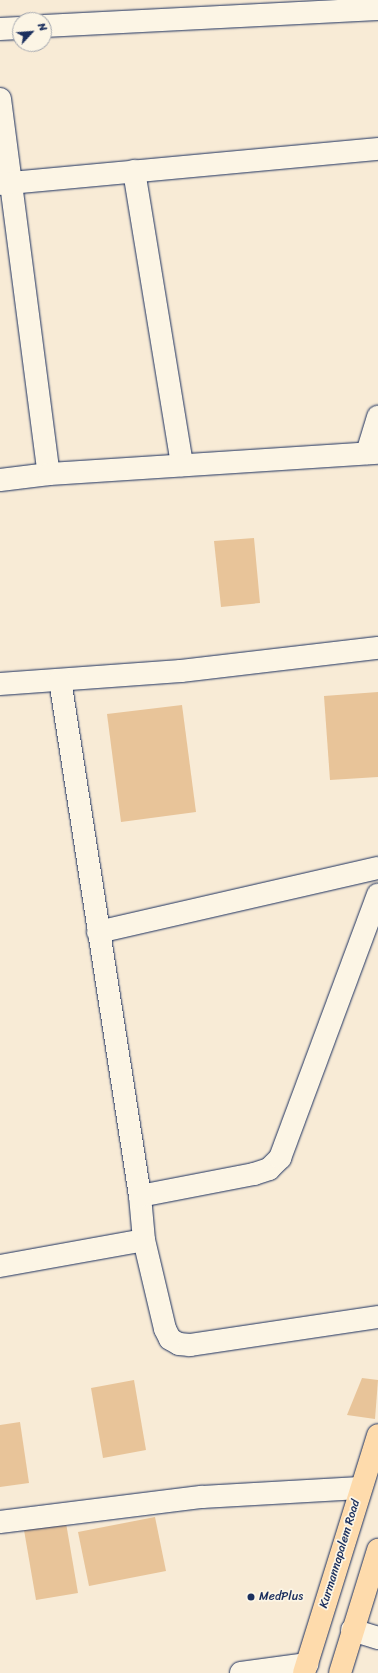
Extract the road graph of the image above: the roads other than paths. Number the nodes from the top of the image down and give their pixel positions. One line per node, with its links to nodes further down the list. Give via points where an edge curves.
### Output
1 (378, 9): 2 (street)
2 (52, 26)
3 (12, 28): 4 (street)
4 (0, 29)
5 (0, 99): 8 (street)
6 (378, 149): 7 (street)
7 (134, 171): 8 (street); 11 (street)
8 (6, 183): 12 (street)
9 (378, 417): 10 (street)
10 (372, 453): 11 (street)
11 (182, 465): 12 (street)
12 (50, 474): 13 (street)
13 (0, 480)
14 (378, 648): 15 (street, via 181,671)
15 (60, 680): 16 (street); 19 (street)
16 (0, 684)
17 (378, 868): 19 (street)
18 (378, 895): 20 (street, via 280,1158 269,1169 254,1174)
19 (98, 932): 20 (street)
20 (140, 1196): 21 (street)
21 (144, 1240): 22 (street); 23 (street, via 165,1329 170,1339 179,1344 190,1345)
22 (0, 1266)
23 (378, 1317)
24 (378, 1435): 25 (main road, Kurmannapalem Road)
25 (360, 1488): 26 (street, via 202,1497); 30 (main road, Kurmannapalem Road)
26 (0, 1522)
27 (378, 1550): 28 (main road)
28 (352, 1630): 29 (street); 32 (main road)
29 (378, 1638)
30 (305, 1668): 31 (street)
31 (241, 1673)
32 (340, 1673)

